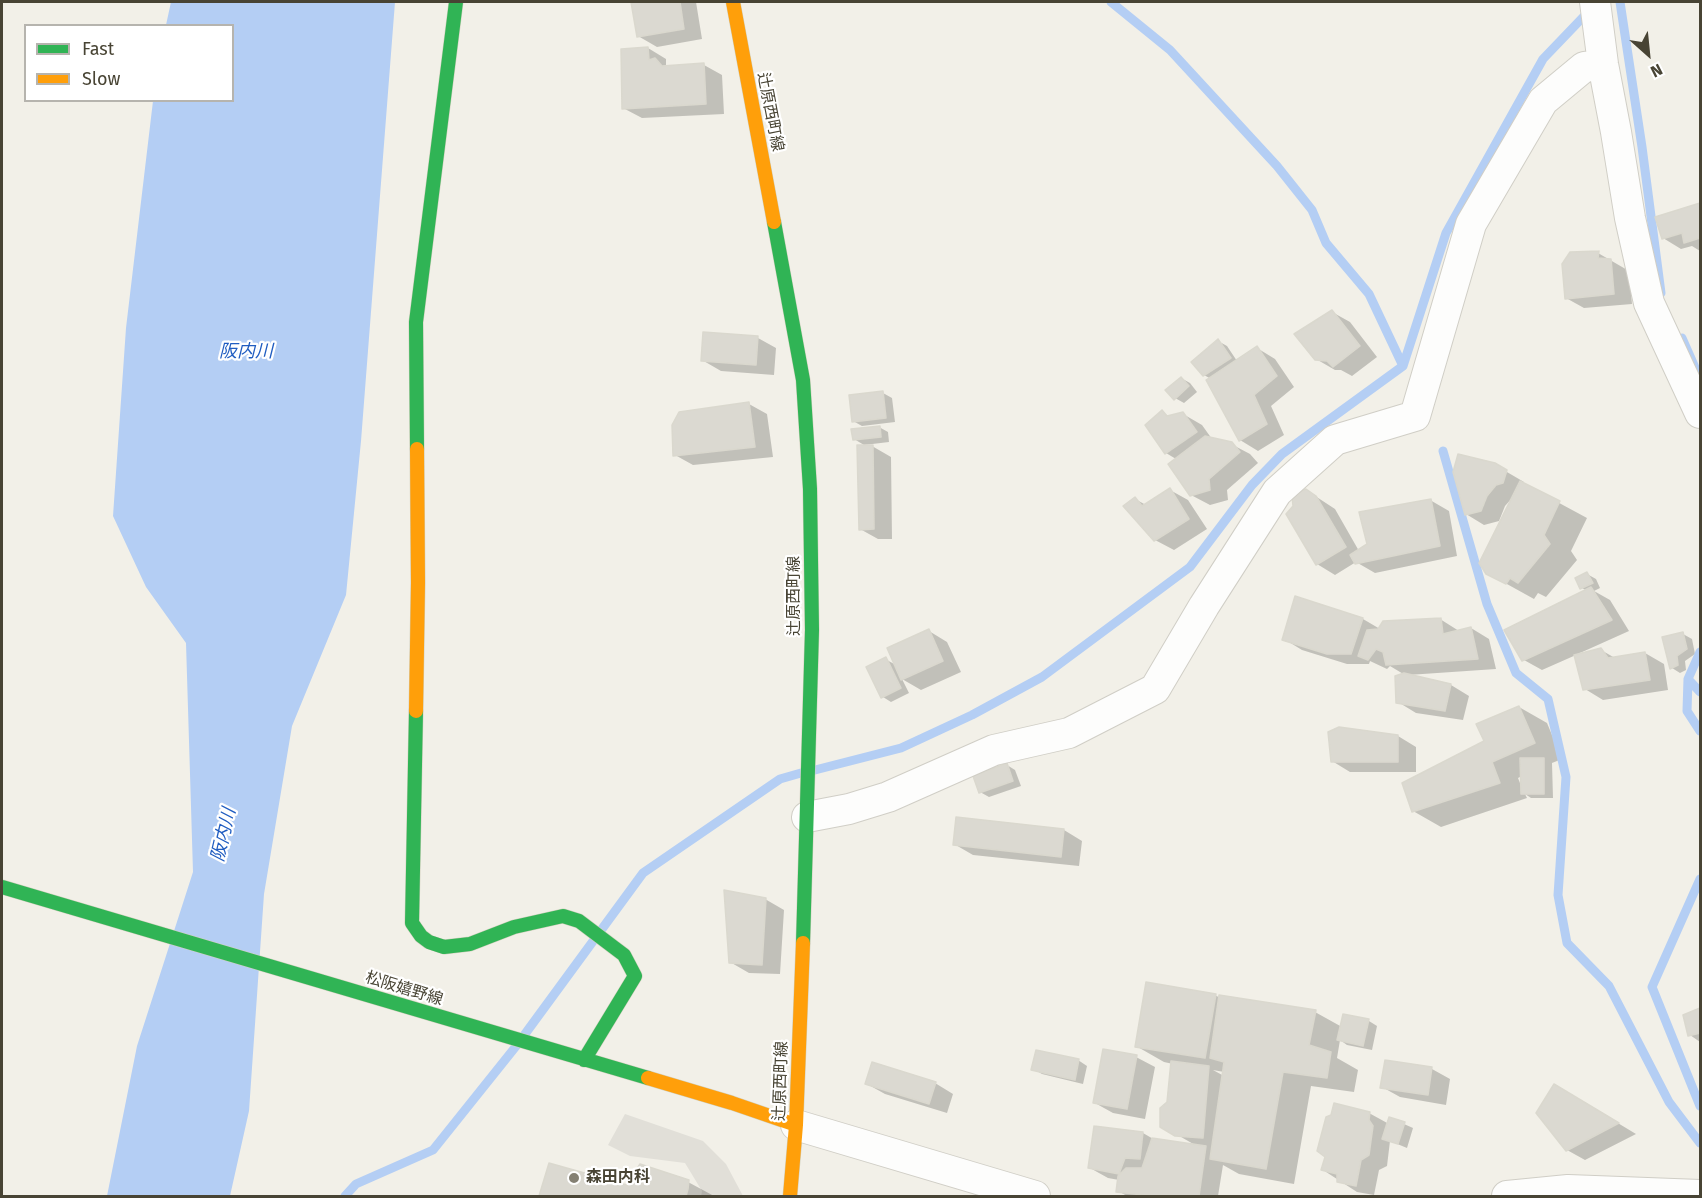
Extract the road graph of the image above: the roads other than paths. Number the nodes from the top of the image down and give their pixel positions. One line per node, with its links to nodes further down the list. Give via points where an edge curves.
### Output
1 (456, 2): 8 (main road, via 416,322 412,923 429,942 444,946 470,944 514,927 563,916 579,921 624,955 635,976)
2 (733, 2): 6 (main road, 辻原西町線, via 803,380 812,556)
3 (1595, 2): 4 (street)
4 (1602, 55): 5 (street, via 1649,303); 6 (street, via 1543,101 1471,224 1415,416 1335,440 1277,492 1155,689 1069,733 994,750 888,797)
5 (1701, 413)
6 (807, 817): 9 (main road, 辻原西町線)
7 (2, 887): 8 (main road, 松阪嬉野線)
8 (584, 1060): 9 (main road, 松阪嬉野線)
9 (796, 1125): 11 (main road, 辻原西町線); 12 (street)
10 (1701, 1195): 13 (street, via 1568,1191)
11 (790, 1197)
12 (1035, 1197)
13 (1507, 1197)

